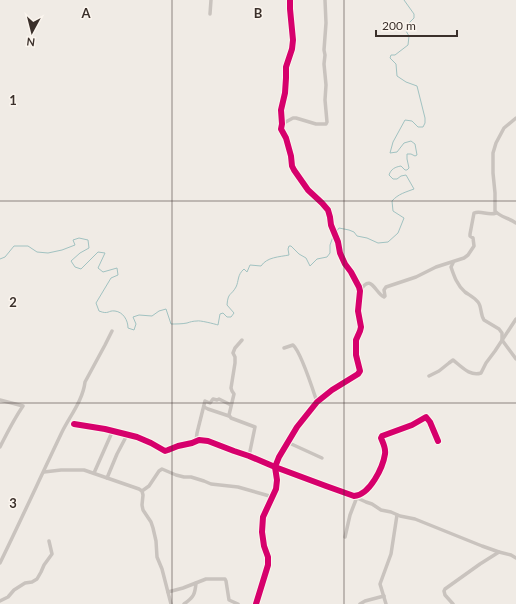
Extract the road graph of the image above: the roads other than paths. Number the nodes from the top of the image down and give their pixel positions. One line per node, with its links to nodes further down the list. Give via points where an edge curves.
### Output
1 (211, 0): 4 (street)
2 (290, 0): 6 (street, via 293,40 286,67)
3 (325, 0): 6 (street, via 324,64 327,122 317,124 293,118)
4 (210, 14)
5 (516, 118): 7 (street, via 504,128 496,143 493,173)
6 (282, 124): 12 (street, via 281,129 286,138 292,166 308,190 328,210 340,254)
7 (496, 212): 8 (street); 9 (street, via 474,213 470,234 474,246 468,255)
8 (516, 223)
9 (454, 262): 10 (street); 11 (street)
10 (446, 264): 11 (street); 12 (street, via 386,287 384,298 370,284 363,286)
11 (451, 267): 16 (street, via 455,280 478,302 482,318 499,329)
12 (360, 291): 21 (street, via 358,311 361,327 356,340 356,355 360,372)
13 (516, 319): 16 (street)
14 (112, 331): 35 (street, via 85,382 75,409)
15 (242, 340): 22 (street, via 233,352 235,363 231,388 234,394)
16 (502, 340): 18 (street); 19 (street, via 481,373 470,372 453,360)
17 (284, 348): 21 (street, via 293,345 296,347)
18 (516, 359)
19 (429, 376)
20 (0, 400): 31 (street, via 22,406)
21 (317, 402): 29 (street)
22 (231, 405): 23 (street, via 214,399 210,403 205,401); 24 (street)
23 (204, 407): 24 (street); 28 (street)
24 (229, 416): 32 (street, via 255,427)
25 (74, 424): 26 (street)
26 (112, 430): 27 (street); 36 (street)
27 (127, 434): 28 (street, via 166,451); 37 (street)
28 (196, 441): 32 (street, via 208,441)
29 (287, 442): 33 (street); 34 (street)
30 (438, 442): 39 (street, via 426,417 382,436 385,453 378,474 366,491)
31 (0, 447)
32 (249, 456): 34 (street)
33 (322, 458)
34 (276, 467): 39 (street); 40 (street, via 277,480)
35 (44, 472): 36 (street, via 76,470); 46 (street)
36 (94, 473): 37 (street)
37 (107, 478): 38 (street)
38 (142, 491): 40 (street, via 150,486 162,470 211,484); 48 (street, via 143,510 153,528 157,557)
39 (356, 496): 41 (street, via 381,510); 42 (street)
40 (273, 497): 54 (street, via 263,517 262,532 268,565)
41 (397, 515): 44 (street, via 415,519); 49 (street, via 391,554 380,586)
42 (345, 537)
43 (49, 540): 50 (street, via 52,554 36,579 25,583)
44 (499, 552): 45 (street); 57 (street, via 444,591)
45 (516, 558)
46 (0, 563)
47 (196, 583): 48 (street); 52 (street, via 194,596); 53 (street, via 206,579 225,579 229,600)
48 (168, 592): 51 (street)
49 (384, 596): 55 (street); 56 (street)
50 (0, 601)
51 (170, 604)
52 (184, 604)
53 (238, 604)
54 (256, 604)
55 (360, 604)
56 (386, 604)
57 (453, 604)

